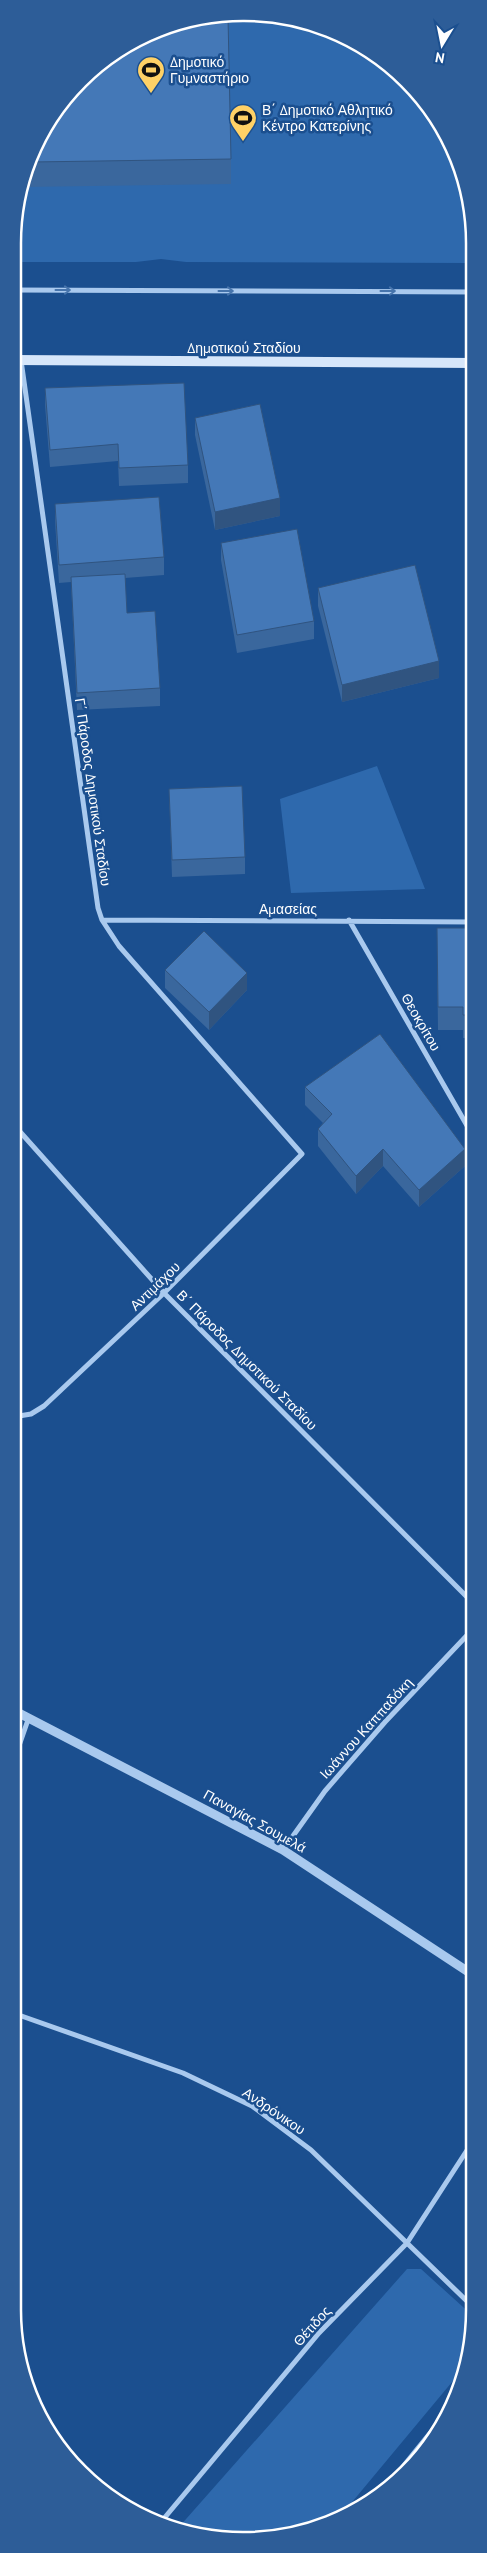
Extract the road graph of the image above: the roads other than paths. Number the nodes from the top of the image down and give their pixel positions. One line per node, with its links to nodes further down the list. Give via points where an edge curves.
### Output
1 (21, 290): 2 (street, one-way to 2)
2 (466, 292)
3 (21, 360): 4 (main road, Δημοτικού Σταδίου)
4 (466, 363)
5 (21, 381): 6 (street, Γ΄ Πάροδος Δημοτικού Σταδίου)
6 (102, 920): 7 (street, Αμασείας); 11 (street, Γ΄ Πάροδος Δημοτικού Σταδίου, via 119,946)
7 (349, 920): 8 (street, Αμασείας); 9 (street, Θεοκρίτου)
8 (466, 922)
9 (466, 1124)
10 (21, 1133): 12 (street, Β΄ Πάροδος Δημοτικού Σταδίου)
11 (302, 1154): 12 (street, Αντιμάχου)
12 (164, 1293): 13 (street, Αντιμάχου, via 44,1406); 14 (street, Β΄ Πάροδος Δημοτικού Σταδίου)
13 (21, 1416)
14 (466, 1596)
15 (466, 1635): 19 (street, Ιωάννου Καππαδόκη, via 325,1791)
16 (21, 1714): 17 (street, Παναγίας Σουμελά)
17 (29, 1717): 18 (street); 19 (street, Παναγίας Σουμελά)
18 (21, 1740)
19 (283, 1850): 20 (street, Παναγίας Σουμελά)
20 (466, 1970)
21 (21, 2016): 23 (street, Ανδρόνικου, via 183,2073 252,2106 311,2150)
22 (466, 2152): 23 (street, Θέτιδος)
23 (407, 2243): 24 (street, Ανδρόνικου); 25 (street, Θέτιδος, via 319,2333)
24 (466, 2300)
25 (165, 2517)

